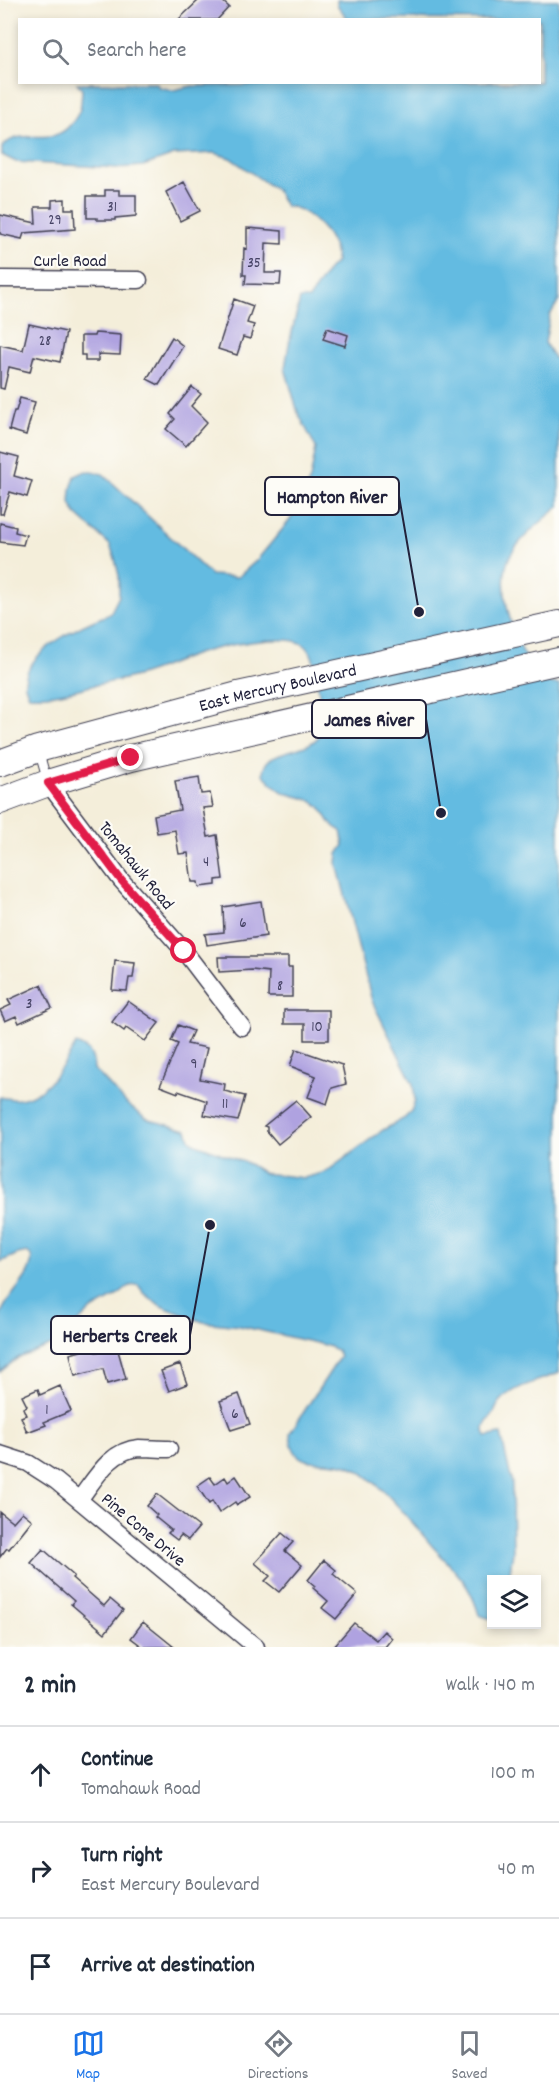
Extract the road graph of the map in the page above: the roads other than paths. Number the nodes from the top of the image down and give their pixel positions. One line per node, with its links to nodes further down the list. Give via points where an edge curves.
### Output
1 (0, 279): 2 (street, Curle Road)
2 (139, 280)
3 (559, 624): 5 (main road, East Mercury Boulevard, via 295,682)
4 (559, 661): 7 (main road, East Mercury Boulevard, via 131,758)
5 (38, 749): 6 (main road, East Mercury Boulevard); 7 (lane)
6 (0, 763)
7 (48, 783): 8 (main road, East Mercury Boulevard); 9 (street, Tomahawk Road, via 121,880 184,951)
8 (0, 801)
9 (242, 1027)
10 (169, 1449): 12 (street, via 122,1452 106,1464)
11 (0, 1454): 12 (street, Pine Cone Drive, via 28,1463)
12 (79, 1500): 13 (street, Pine Cone Drive)
13 (256, 1647)

